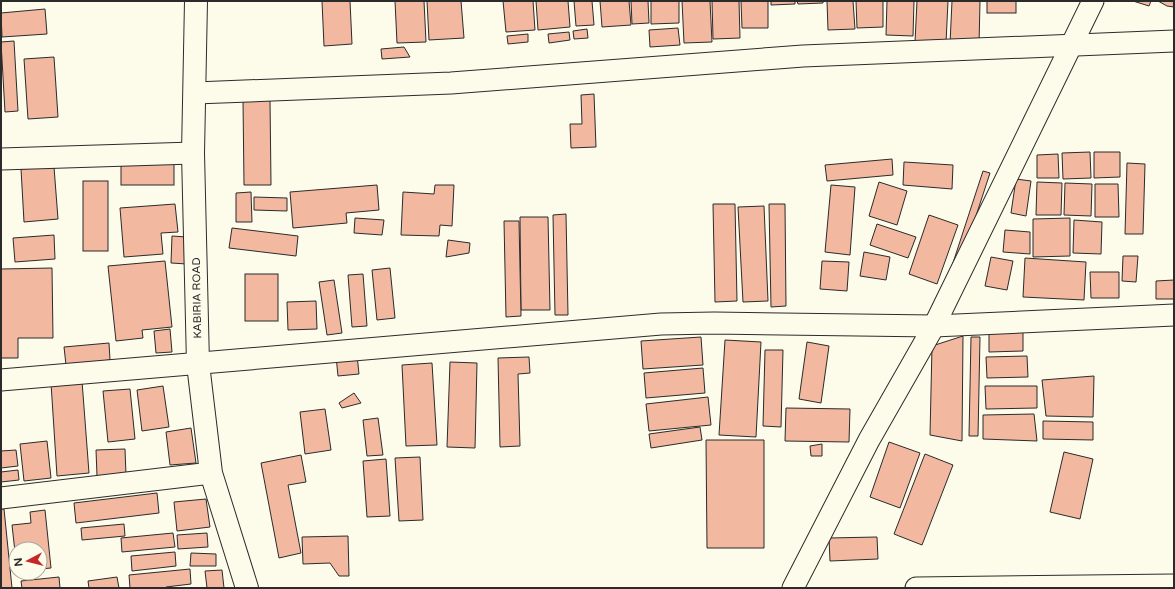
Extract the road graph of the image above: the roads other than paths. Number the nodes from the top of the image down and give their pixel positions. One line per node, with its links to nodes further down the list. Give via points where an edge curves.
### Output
1 (196, 1): 5 (main road, KABIRIA ROAD)
2 (1093, 1): 4 (street)
3 (1174, 41): 4 (street)
4 (1072, 44): 5 (street, via 803,56 451,83); 9 (street)
5 (195, 93): 6 (main road, KABIRIA ROAD)
6 (193, 153): 7 (street); 10 (main road, KABIRIA ROAD)
7 (1, 159)
8 (1174, 315): 9 (street)
9 (934, 326): 10 (street, via 662,324); 16 (street, via 869,440)
10 (198, 364): 11 (street); 12 (main road, KABIRIA ROAD)
11 (1, 380)
12 (211, 473): 13 (street); 15 (main road, KABIRIA ROAD)
13 (1, 498)
14 (1174, 585): 17 (street)
15 (247, 588)
16 (793, 588)
17 (916, 588)

